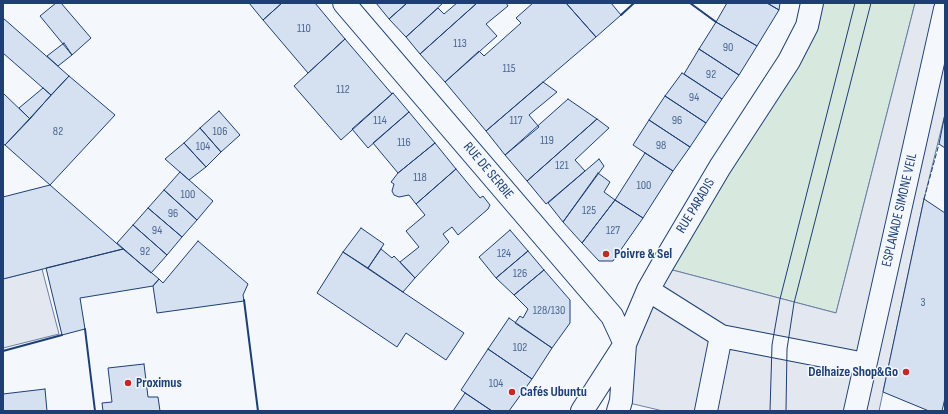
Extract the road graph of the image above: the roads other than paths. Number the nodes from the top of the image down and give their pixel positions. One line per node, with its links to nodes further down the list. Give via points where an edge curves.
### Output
1 (344, 3): 6 (street, RUE DE SERBIE, via 612,316)
2 (812, 3): 4 (street, RUE PARADIS, via 807,26 789,61 720,167)
3 (945, 9): 7 (street, ESPLANADE SIMONE VEIL)
4 (648, 290): 5 (street); 6 (street, RUE PARADIS)
5 (721, 336): 7 (street); 10 (street)
6 (625, 344): 8 (street, RUE PARADIS); 9 (street)
7 (865, 364): 11 (street, ESPLANADE SIMONE VEIL)
8 (582, 411)
9 (618, 411)
10 (706, 411)
11 (855, 411)

